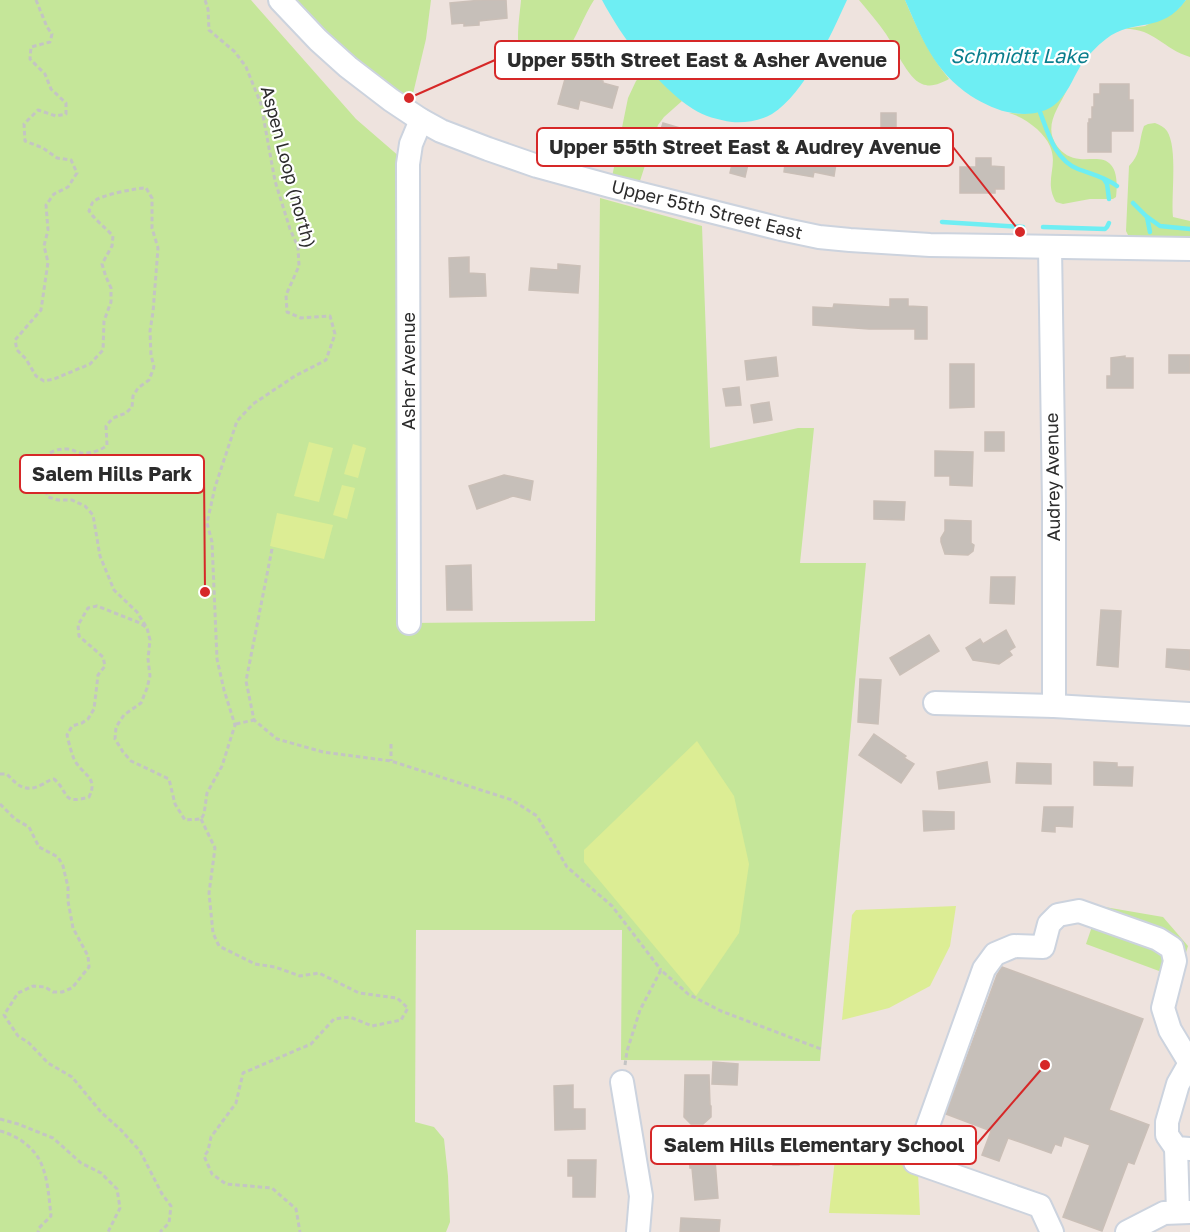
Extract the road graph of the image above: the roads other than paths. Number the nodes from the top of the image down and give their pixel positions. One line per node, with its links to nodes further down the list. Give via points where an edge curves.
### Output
1 (280, 0): 2 (street, Upper 55th Street East, via 353,71)
2 (421, 120): 3 (street, Upper 55th Street East, via 473,144 556,171 798,233 870,242); 5 (street, Asher Avenue, via 408,164)
3 (1050, 248): 4 (street, Upper 55th Street East); 7 (street, Audrey Avenue)
4 (1190, 249)
5 (409, 623)
6 (935, 703): 7 (street)
7 (1054, 706): 8 (street)
8 (1190, 714)
9 (1190, 1063): 11 (street, via 1178,1084 1167,1122 1167,1135); 14 (street, via 1170,1030 1163,1008 1174,961 1172,948 1158,939 1079,911 1058,915 1048,924 1043,947 1014,946 995,954 984,969 915,1162 1040,1206)
10 (622, 1082): 13 (street, via 641,1196)
11 (1183, 1148): 12 (street)
12 (1184, 1212): 15 (street, via 1164,1213)
13 (638, 1232)
14 (1052, 1232)
15 (1127, 1232)

